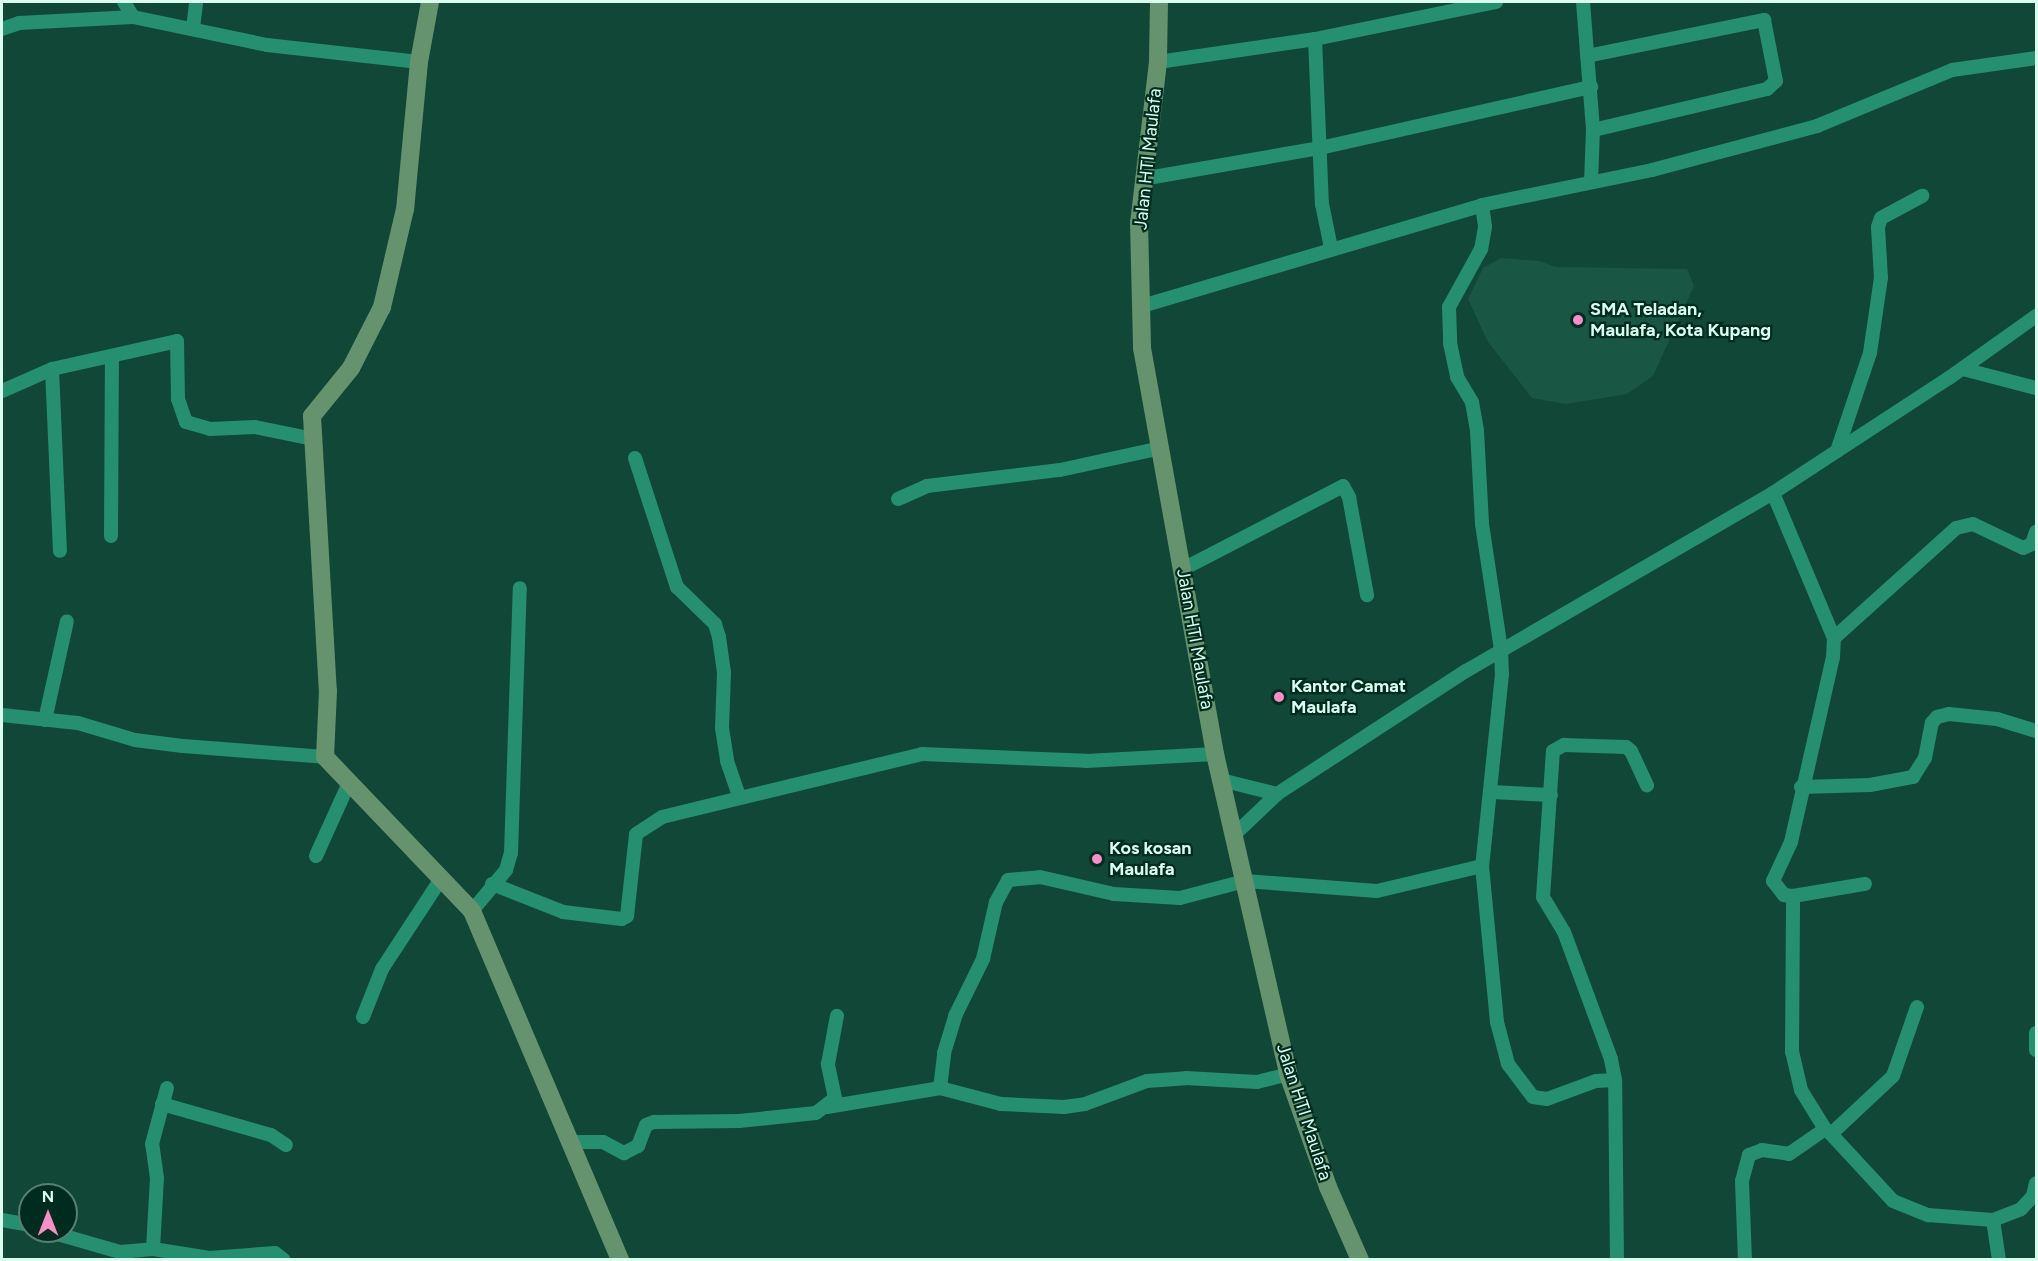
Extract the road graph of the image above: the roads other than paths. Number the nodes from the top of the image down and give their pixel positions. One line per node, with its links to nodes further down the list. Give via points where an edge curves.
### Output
1 (124, 2): 7 (street)
2 (196, 2): 9 (street)
3 (430, 2): 13 (street)
4 (1159, 2): 14 (street, Jalan HTI Maulafa)
5 (1496, 2): 10 (street)
6 (1583, 2): 11 (street)
7 (133, 17): 8 (street); 9 (street)
8 (2, 26)
9 (193, 28): 13 (street, via 267,45)
10 (1315, 39): 14 (street); 17 (street)
11 (1587, 56): 15 (street); 16 (street, via 1764,20 1776,81 1767,89)
12 (2037, 58): 19 (street, via 1952,70 1817,126)
13 (418, 62): 30 (street, via 405,209 382,307 351,368 312,416)
14 (1158, 62): 18 (street, Jalan HTI Maulafa)
15 (1591, 87): 16 (street); 17 (street)
16 (1593, 130): 19 (street)
17 (1320, 148): 18 (street); 22 (street, via 1322,204)
18 (1142, 179): 23 (street, Jalan HTI Maulafa)
19 (1591, 182): 21 (street)
20 (1922, 196): 32 (street, via 1881,218 1878,227 1881,278 1869,353)
21 (1482, 206): 22 (street); 44 (street, via 1485,227 1481,249 1449,308 1450,343 1457,377 1474,412 1482,524)
22 (1331, 248): 23 (street)
23 (1142, 306): 31 (street, Jalan HTI Maulafa, via 1142,348)
24 (2037, 316): 27 (street)
25 (112, 356): 26 (street); 30 (street, via 177,341 178,399 186,422 210,429 255,427); 37 (street)
26 (51, 369): 29 (street); 38 (street)
27 (1963, 369): 28 (street); 32 (street)
28 (2037, 388)
29 (2, 390)
30 (313, 439): 49 (street, via 328,691)
31 (1161, 448): 35 (street, via 1060,470 927,486); 39 (street, Jalan HTI Maulafa)
32 (1837, 451): 34 (street)
33 (635, 458): 57 (street, via 677,587 715,624 719,637 724,672 722,728)
34 (1773, 493): 43 (street); 44 (street)
35 (898, 499)
36 (2037, 532): 43 (street, via 2032,544 2023,548 1973,524 1956,528)
37 (111, 536)
38 (60, 551)
39 (1183, 569): 41 (street, via 1343,486 1349,497); 48 (street, Jalan HTI Maulafa)
40 (520, 588): 63 (street, via 511,853 506,870)
41 (1367, 595)
42 (67, 621): 46 (street)
43 (1834, 638): 53 (street, via 1833,657)
44 (1501, 649): 54 (street); 55 (street)
45 (2, 715): 46 (street)
46 (45, 720): 49 (street, via 78,723 144,741)
47 (2037, 730): 53 (street, via 1997,719 1949,714 1932,723 1925,758 1913,777 1870,785)
48 (1215, 754): 50 (street, Jalan HTI Maulafa); 57 (street, via 1086,761 922,754)
49 (324, 757): 51 (street)
50 (1221, 780): 55 (street); 58 (street, Jalan HTI Maulafa)
51 (348, 784): 59 (street); 61 (street)
52 (1647, 786): 56 (street, via 1626,747 1564,745 1553,751)
53 (1801, 787): 65 (street, via 1787,856 1773,881 1784,895)
54 (1491, 792): 56 (street); 60 (street)
55 (1277, 794): 58 (street)
56 (1551, 795): 73 (street, via 1543,897 1578,967 1607,1045)
57 (739, 796): 63 (street, via 662,818 636,834 627,916 622,919 563,912)
58 (1234, 835): 62 (street, Jalan HTI Maulafa)
59 (316, 856)
60 (1482, 866): 62 (street, via 1377,891); 73 (street, via 1497,1022 1514,1076 1533,1097 1541,1099 1596,1081)
61 (441, 879): 66 (street); 69 (street, via 382,969)
62 (1245, 881): 72 (street, Jalan HTI Maulafa); 75 (street, via 1180,898 1114,894 1040,877 1008,880 996,902 983,959 955,1016 944,1053)
63 (492, 884): 66 (street)
64 (1865, 884): 65 (street)
65 (1793, 896): 78 (street, via 1792,1052 1801,1089)
66 (472, 911): 79 (street)
67 (1917, 1007): 78 (street, via 1893,1076)
68 (837, 1016): 77 (street, via 828,1065 835,1098)
69 (363, 1017)
70 (2037, 1033): 71 (street)
71 (2037, 1050)
72 (1288, 1074): 75 (street, via 1257,1082 1186,1078 1147,1081 1085,1104 1064,1107 1001,1104); 90 (street, Jalan HTI Maulafa, via 1328,1187)
73 (1615, 1080): 91 (street)
74 (167, 1088): 76 (street)
75 (940, 1088): 77 (street)
76 (162, 1104): 80 (street, via 272,1135); 86 (street, via 152,1144 158,1178)
77 (827, 1107): 79 (street, via 797,1118 654,1122 646,1125 638,1146 624,1153 603,1142)
78 (1828, 1132): 83 (street, via 1893,1201 1928,1215); 92 (street, via 1790,1154 1762,1150 1749,1155 1742,1181)
79 (571, 1142): 89 (street)
80 (286, 1145)
81 (2037, 1183): 83 (street, via 2022,1209)
82 (2, 1220): 84 (street)
83 (1993, 1220): 93 (street)
84 (18, 1223)
85 (78, 1241): 86 (street, via 102,1249)
86 (153, 1249): 87 (street)
87 (201, 1258): 88 (street, via 268,1252)
88 (284, 1260)
89 (620, 1260)
90 (1360, 1260)
91 (1617, 1260)
92 (1745, 1260)
93 (1999, 1260)

